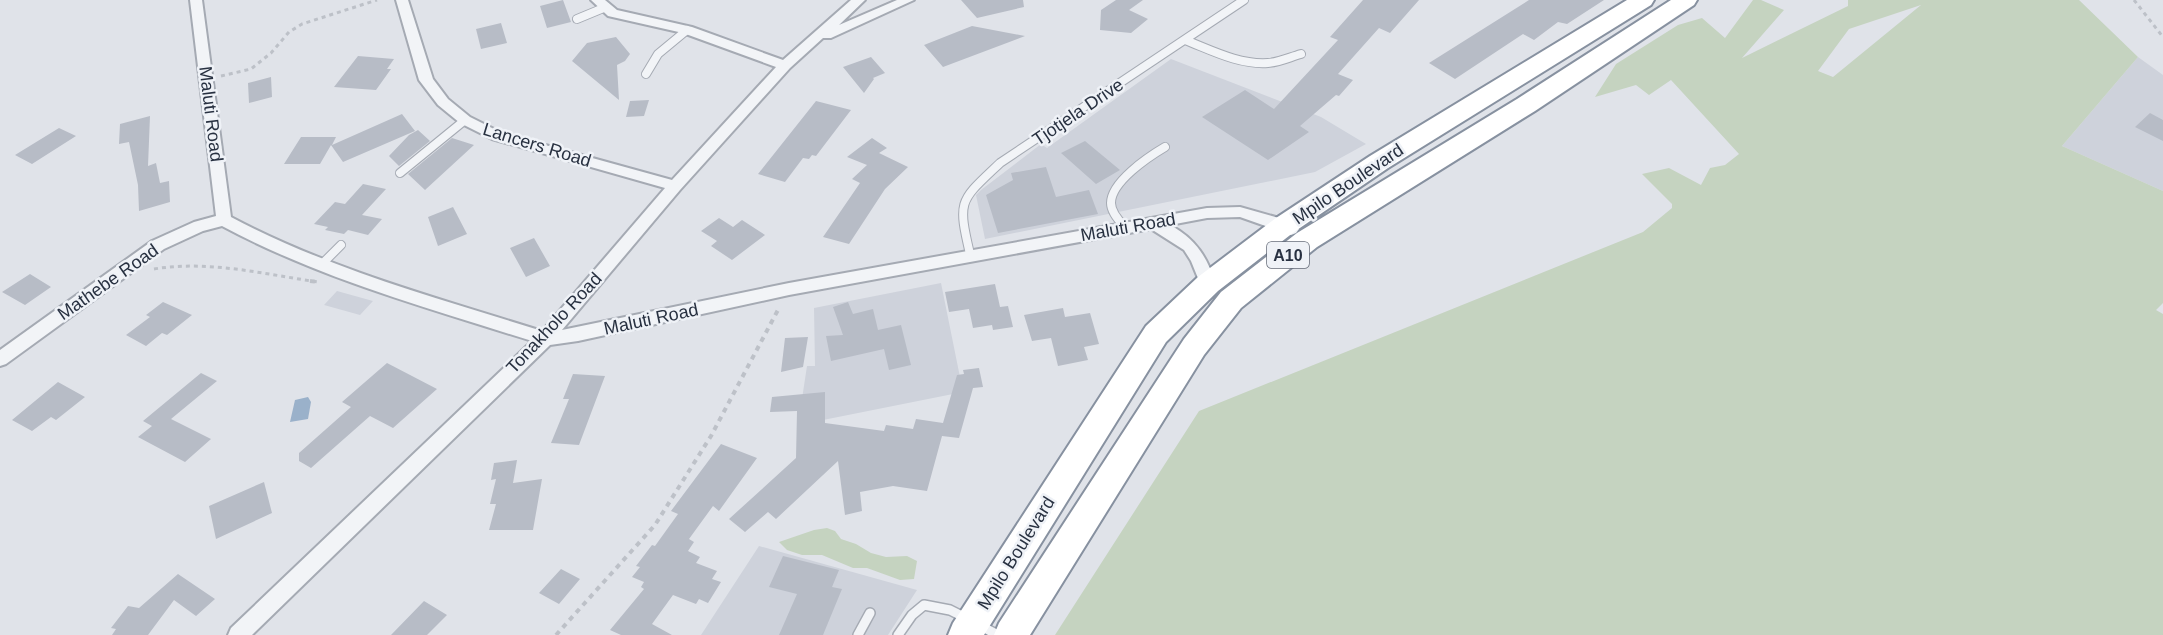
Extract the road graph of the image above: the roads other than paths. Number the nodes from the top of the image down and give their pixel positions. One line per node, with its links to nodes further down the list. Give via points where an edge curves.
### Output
1 (196, 0): 20 (street, Maluti Road)
2 (402, 0): 16 (street, Lancers Road, via 426,81)
3 (859, 0): 11 (street, Tonakholo Road)
4 (907, 0): 11 (street)
5 (1244, 0): 12 (lane, Tjotjela Drive)
6 (1643, 0): 23 (highway, Mpilo Boulevard / A10, via 1379,162)
7 (1686, 0): 23 (highway, Mpilo Boulevard / A10, via 1526,105)
8 (602, 4): 9 (lane); 10 (street, via 613,13)
9 (578, 19)
10 (687, 30): 14 (street); 15 (lane, via 660,50)
11 (813, 40): 14 (street, Tonakholo Road)
12 (1185, 40): 13 (lane, via 1256,62 1270,63); 25 (lane, Tjotjela Drive, via 1000,163 966,195 962,219)
13 (1301, 54)
14 (785, 65): 19 (street, Tonakholo Road)
15 (646, 74)
16 (465, 120): 18 (lane); 19 (street, Lancers Road, via 497,136)
17 (1165, 147): 22 (lane, via 1148,156 1116,189 1111,201 1113,210)
18 (400, 173)
19 (675, 186): 28 (street, Tonakholo Road)
20 (224, 220): 26 (street, Maluti Road, via 265,242); 29 (street, Mathebe Road, via 199,226 158,245)
21 (1153, 223): 22 (street, Maluti Road); 23 (street, Maluti Road, via 1207,213 1240,212); 27 (street, via 1181,236 1195,250)
22 (1125, 227): 25 (street, Maluti Road)
23 (1296, 233): 27 (highway, Mpilo Boulevard / A10); 35 (highway, Mpilo Boulevard / A10, via 1231,300 1194,348)
24 (341, 245): 26 (lane)
25 (970, 254): 28 (street, Maluti Road)
26 (322, 264): 28 (street, Maluti Road)
27 (1208, 284): 31 (highway, Mpilo Boulevard / A10, via 1156,334)
28 (545, 339): 32 (street, Tonakholo Road)
29 (0, 359)
30 (870, 613): 33 (lane)
31 (979, 631): 34 (lane, via 950,610 924,605)
32 (238, 635)
33 (858, 635)
34 (898, 635)
35 (1011, 635)

